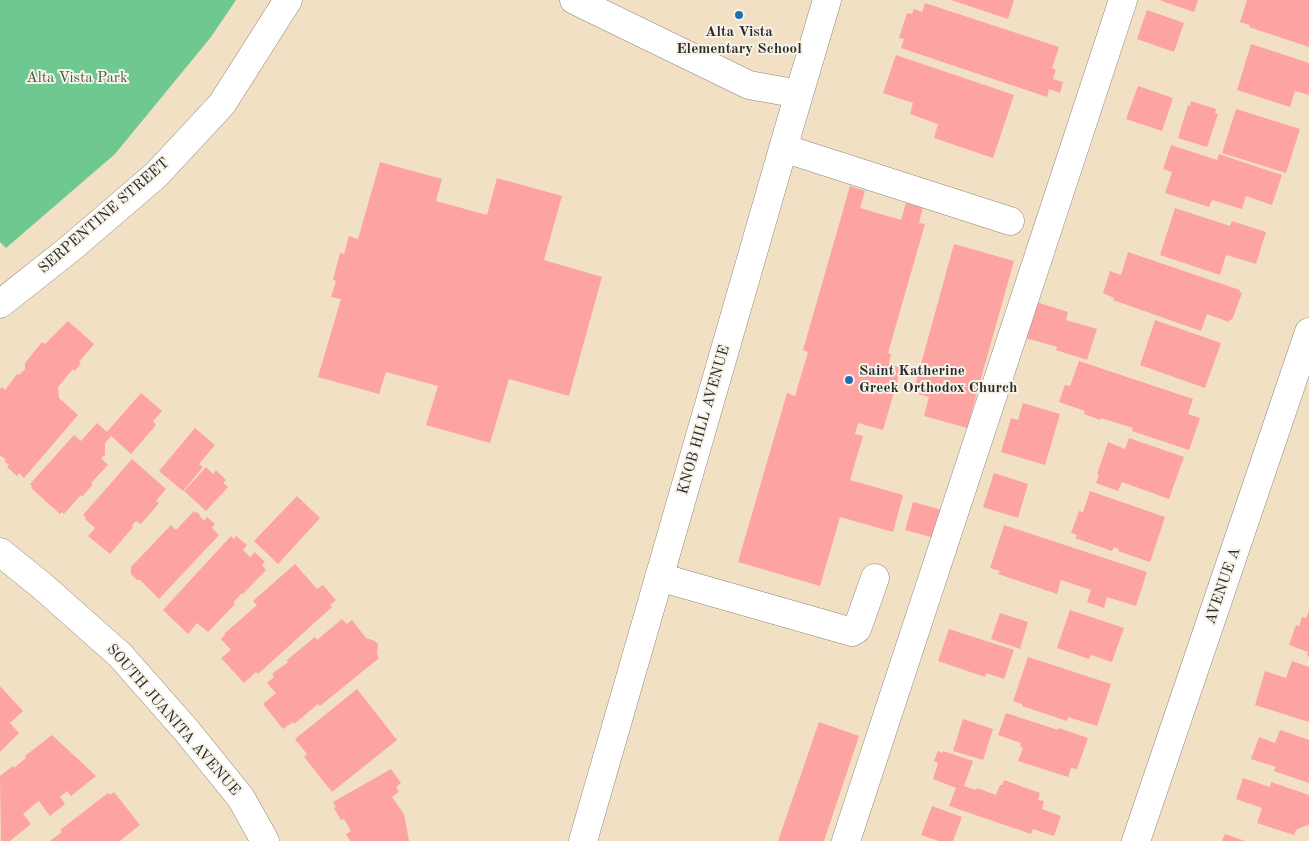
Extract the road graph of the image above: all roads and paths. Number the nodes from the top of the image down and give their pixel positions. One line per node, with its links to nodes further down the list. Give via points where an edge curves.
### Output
1 (288, 0): 8 (street, SERPENTINE STREET, via 222,104 156,175)
2 (574, 0): 5 (street, via 749,85)
3 (827, 0): 5 (street, KNOB HILL AVENUE)
4 (1123, 0): 16 (street)
5 (799, 94): 6 (street, KNOB HILL AVENUE)
6 (783, 148): 7 (street); 12 (street, KNOB HILL AVENUE)
7 (1010, 221)
8 (0, 304)
9 (1309, 332): 10 (street, AVENUE A)
10 (1303, 368): 17 (street, AVENUE A)
11 (0, 552): 14 (street, SOUTH JUANITA AVENUE, via 120,655 241,798)
12 (660, 577): 13 (street, via 852,632 857,629); 15 (street, KNOB HILL AVENUE)
13 (875, 578)
14 (264, 841)
15 (583, 841)
16 (846, 841)
17 (1136, 841)

